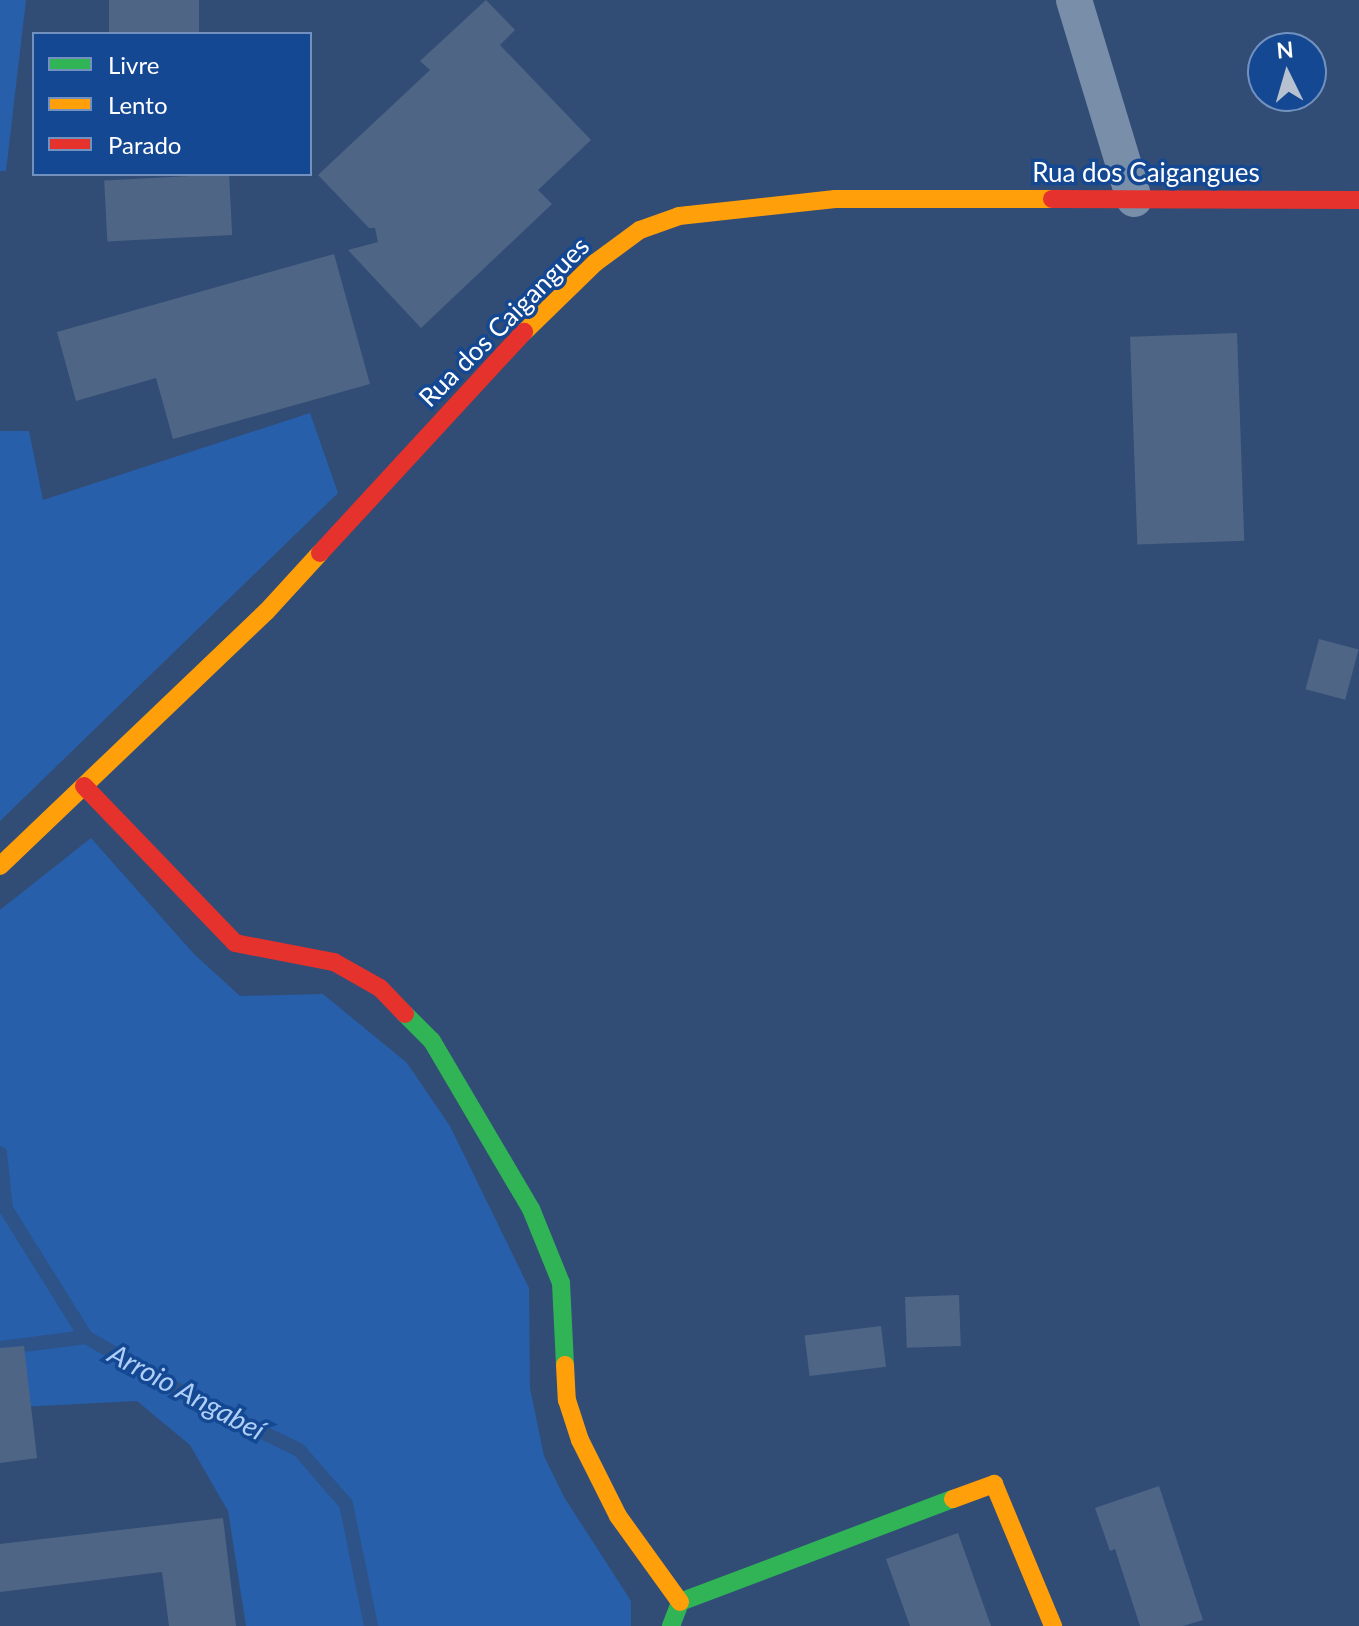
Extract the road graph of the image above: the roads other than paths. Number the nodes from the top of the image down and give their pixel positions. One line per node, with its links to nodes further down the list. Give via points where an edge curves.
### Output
1 (1074, 0): 2 (street)
2 (1134, 199): 3 (street, Rua dos Caigangues); 4 (street, Rua dos Caigangues, via 835,199 728,207 640,230 595,263 516,340 266,612)
3 (1359, 200)
4 (84, 786): 5 (street, Rua dos Caigangues); 6 (street, via 235,943 334,962 380,988 432,1041 531,1209 561,1283 567,1400 580,1440 618,1516)
5 (1, 865)
6 (680, 1602): 7 (street); 8 (street, via 994,1484)
7 (671, 1626)
8 (1053, 1626)

